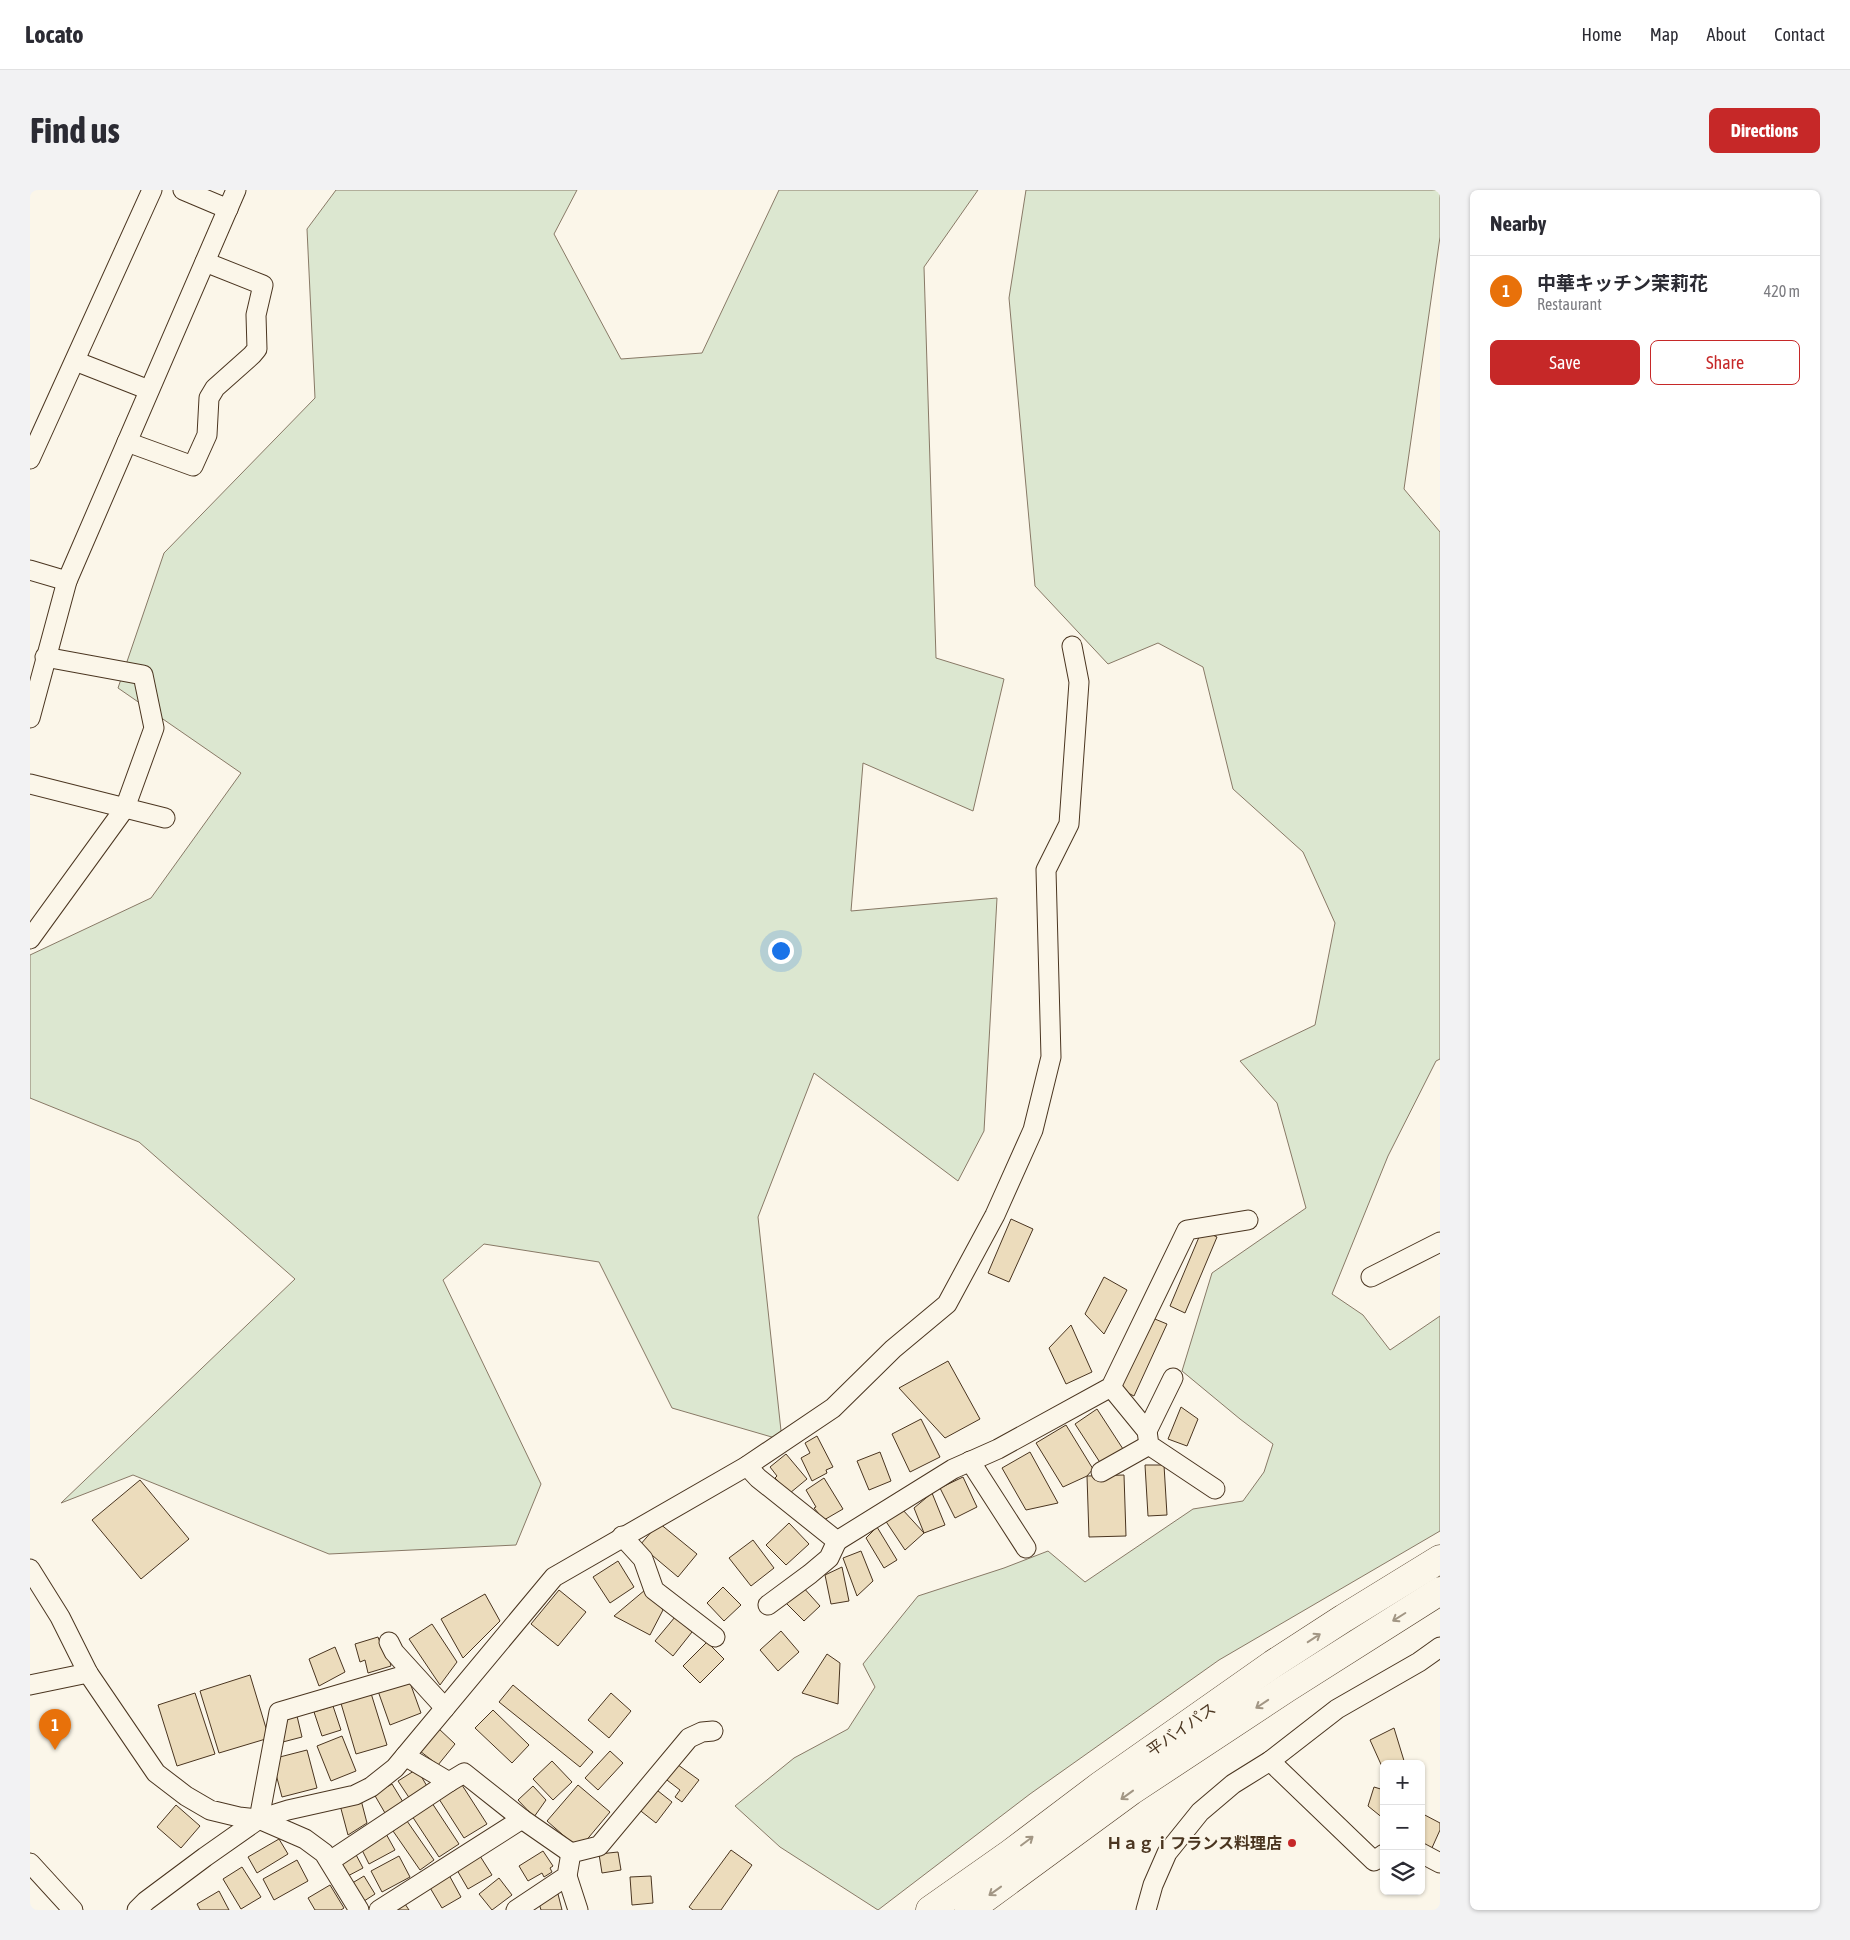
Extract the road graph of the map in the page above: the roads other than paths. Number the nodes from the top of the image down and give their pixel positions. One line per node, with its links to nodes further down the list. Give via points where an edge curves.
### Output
1 (152, 190): 6 (street)
2 (182, 190): 4 (street)
3 (236, 190): 4 (street)
4 (228, 209): 5 (street)
5 (205, 262): 7 (street); 8 (street, via 263,285 256,315 257,349 215,388 209,398 207,435 193,466)
6 (75, 361): 7 (street); 9 (street)
7 (149, 390): 8 (street)
8 (127, 442): 11 (street)
9 (30, 459)
10 (30, 570): 11 (street)
11 (67, 581): 13 (street)
12 (1072, 646): 26 (street, via 1079,682 1069,824 1046,870 1051,1057 1033,1130 995,1215 947,1304 893,1349 833,1408)
13 (45, 657): 14 (street); 16 (street, via 143,675 154,728)
14 (30, 718)
15 (30, 784): 16 (street)
16 (125, 808): 17 (street); 18 (street)
17 (165, 818)
18 (30, 939)
19 (1248, 1220): 23 (street, via 1188,1230)
20 (1440, 1242): 21 (street)
21 (1371, 1277)
22 (1173, 1378): 24 (street)
23 (1111, 1388): 24 (street); 25 (street)
24 (1148, 1438): 27 (street); 28 (street)
25 (970, 1461): 30 (street); 31 (street)
26 (747, 1466): 29 (street); 30 (street)
27 (1101, 1472)
28 (1215, 1490)
29 (622, 1536): 36 (street, via 643,1559 654,1590); 42 (street, via 554,1577)
30 (837, 1541): 35 (street, via 830,1558)
31 (1026, 1548)
32 (1440, 1559): 64 (highway, 平バイパス, one-way to 32, via 1273,1664)
33 (30, 1569): 39 (street, via 60,1617)
34 (1440, 1591): 65 (highway, 平バイパス, one-way to 65, via 1131,1791)
35 (768, 1605)
36 (715, 1637)
37 (389, 1642): 40 (street)
38 (1440, 1647): 45 (street, via 1337,1709)
39 (88, 1673): 41 (street); 48 (street, via 156,1772 210,1810 239,1818)
40 (412, 1673): 42 (street); 48 (street, via 279,1712)
41 (30, 1685)
42 (445, 1708): 44 (street)
43 (713, 1731): 51 (street, via 689,1738 599,1846)
44 (405, 1756): 46 (street); 47 (street, via 372,1787 355,1795)
45 (1270, 1761): 53 (street, via 1374,1861); 66 (street, via 1233,1784 1200,1812 1167,1853)
46 (449, 1782): 49 (street, via 464,1773); 54 (street)
47 (304, 1806): 48 (street); 50 (street, via 297,1823)
48 (259, 1819): 50 (street); 59 (street)
49 (522, 1820): 51 (street); 61 (street)
50 (305, 1839): 54 (street)
51 (571, 1853): 57 (street)
52 (1425, 1855): 56 (street)
53 (1380, 1857)
54 (330, 1861): 60 (street)
55 (30, 1863): 58 (street)
56 (1440, 1863)
57 (567, 1876): 62 (street); 63 (street)
58 (73, 1910)
59 (138, 1910)
60 (359, 1910)
61 (379, 1910)
62 (516, 1910)
63 (578, 1910)
64 (930, 1910)
65 (969, 1910)
66 (1146, 1910)

